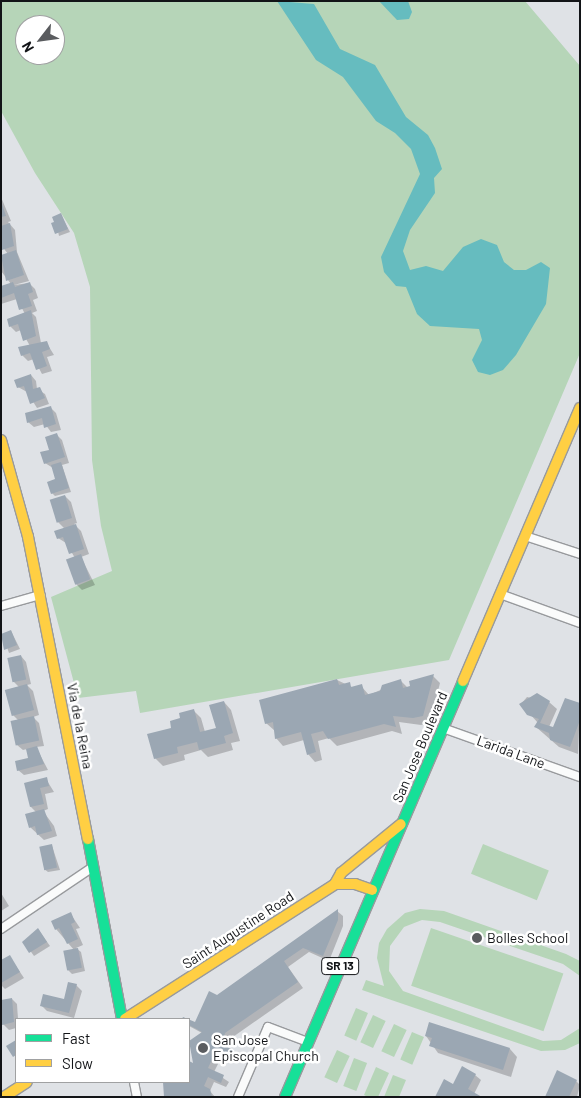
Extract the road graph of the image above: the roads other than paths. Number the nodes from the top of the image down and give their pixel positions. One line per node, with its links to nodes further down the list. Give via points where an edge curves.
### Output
1 (580, 408): 2 (main road, San Jose Boulevard / SR 13)
2 (576, 427): 4 (main road, San Jose Boulevard / SR 13)
3 (1, 440): 7 (main road, Via de la Reina)
4 (525, 536): 5 (street); 6 (main road, San Jose Boulevard / SR 13)
5 (580, 554)
6 (500, 594): 9 (street); 10 (main road, San Jose Boulevard / SR 13)
7 (40, 595): 8 (street); 13 (main road, Via de la Reina)
8 (1, 606)
9 (580, 622)
10 (443, 728): 11 (street, Larida Lane); 12 (main road, San Jose Boulevard / SR 13)
11 (580, 777)
12 (402, 823): 14 (main road, Saint Augustine Road, via 341,873); 15 (main road, San Jose Boulevard / SR 13)
13 (94, 867): 16 (street); 17 (main road, Via de la Reina)
14 (335, 884): 15 (main road, via 356,884); 18 (main road, Saint Augustine Road)
15 (372, 890): 19 (main road, San Jose Boulevard / SR 13)
16 (1, 929)
17 (124, 1018)
18 (126, 1018)
19 (308, 1042): 24 (street, via 268,1027); 25 (main road, San Jose Boulevard / SR 13)
20 (25, 1083): 22 (main road)
21 (134, 1083): 23 (street)
22 (4, 1097)
23 (137, 1097)
24 (238, 1097)
25 (285, 1097)

